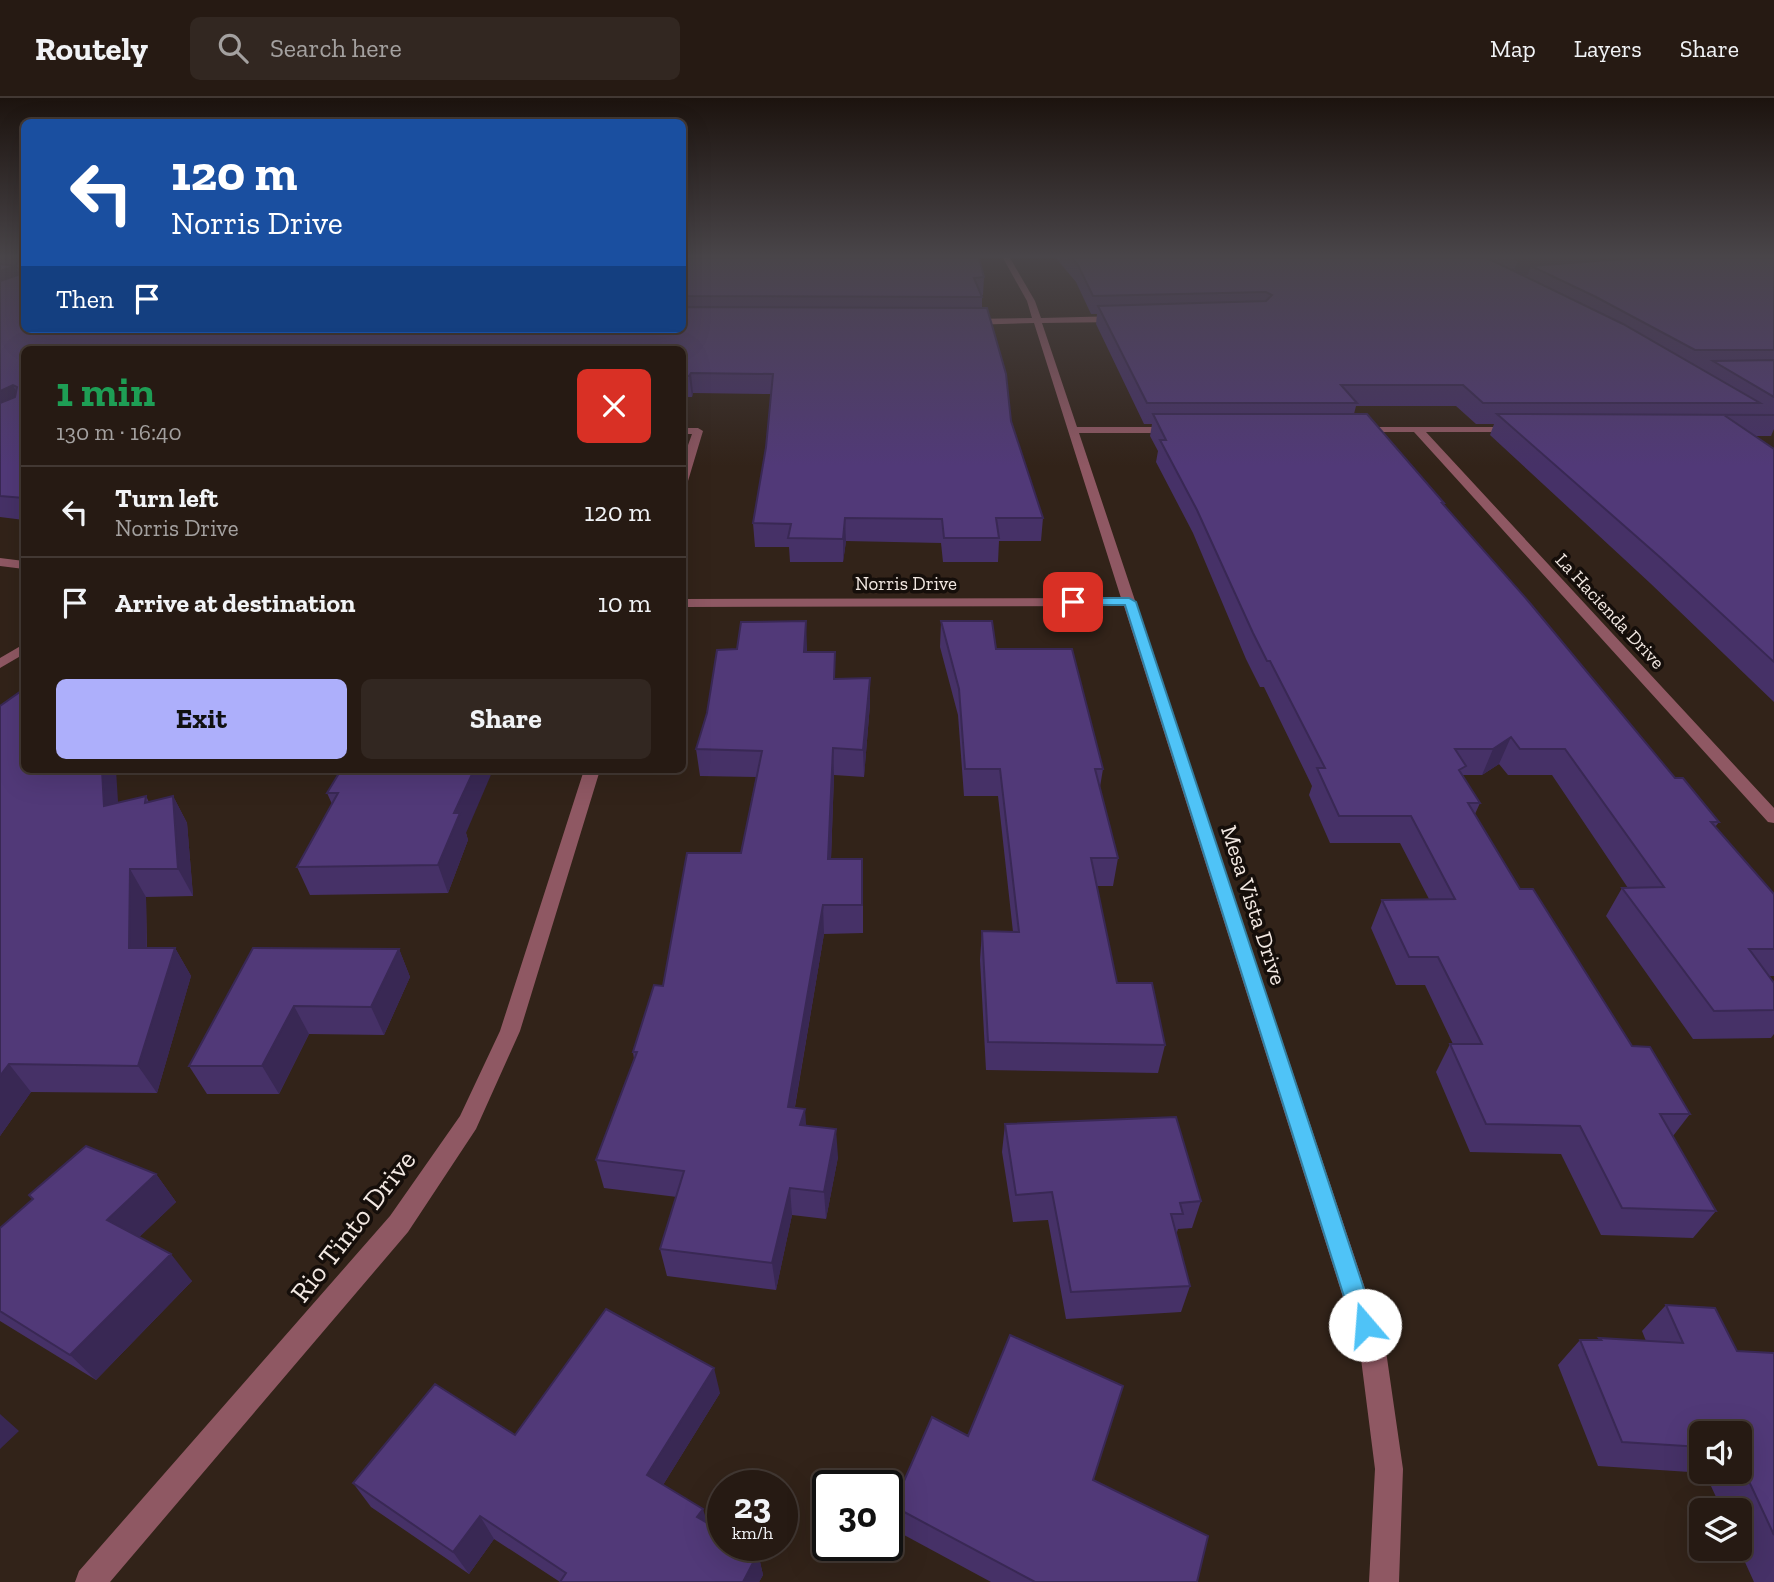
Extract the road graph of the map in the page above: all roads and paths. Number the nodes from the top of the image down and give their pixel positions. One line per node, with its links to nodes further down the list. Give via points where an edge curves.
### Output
1 (1040, 327): 6 (street, Mesa Vista Drive)
2 (1350, 429): 3 (street)
3 (1417, 429): 4 (street); 16 (street, La Hacienda Drive)
4 (1526, 429)
5 (686, 430): 8 (street, via 698,430)
6 (1073, 430): 7 (street); 11 (street, Mesa Vista Drive)
7 (1188, 430)
8 (686, 468)
9 (0, 562): 10 (street)
10 (21, 565)
11 (1129, 602): 12 (street, Norris Drive); 18 (street, Mesa Vista Drive, via 1373,1351 1389,1469)
12 (686, 603)
13 (21, 650): 14 (street)
14 (0, 664)
15 (591, 773): 17 (street, Rio Tinto Drive, via 510,1031 468,1122 399,1224)
16 (1774, 818)
17 (90, 1582)
18 (1384, 1582)

